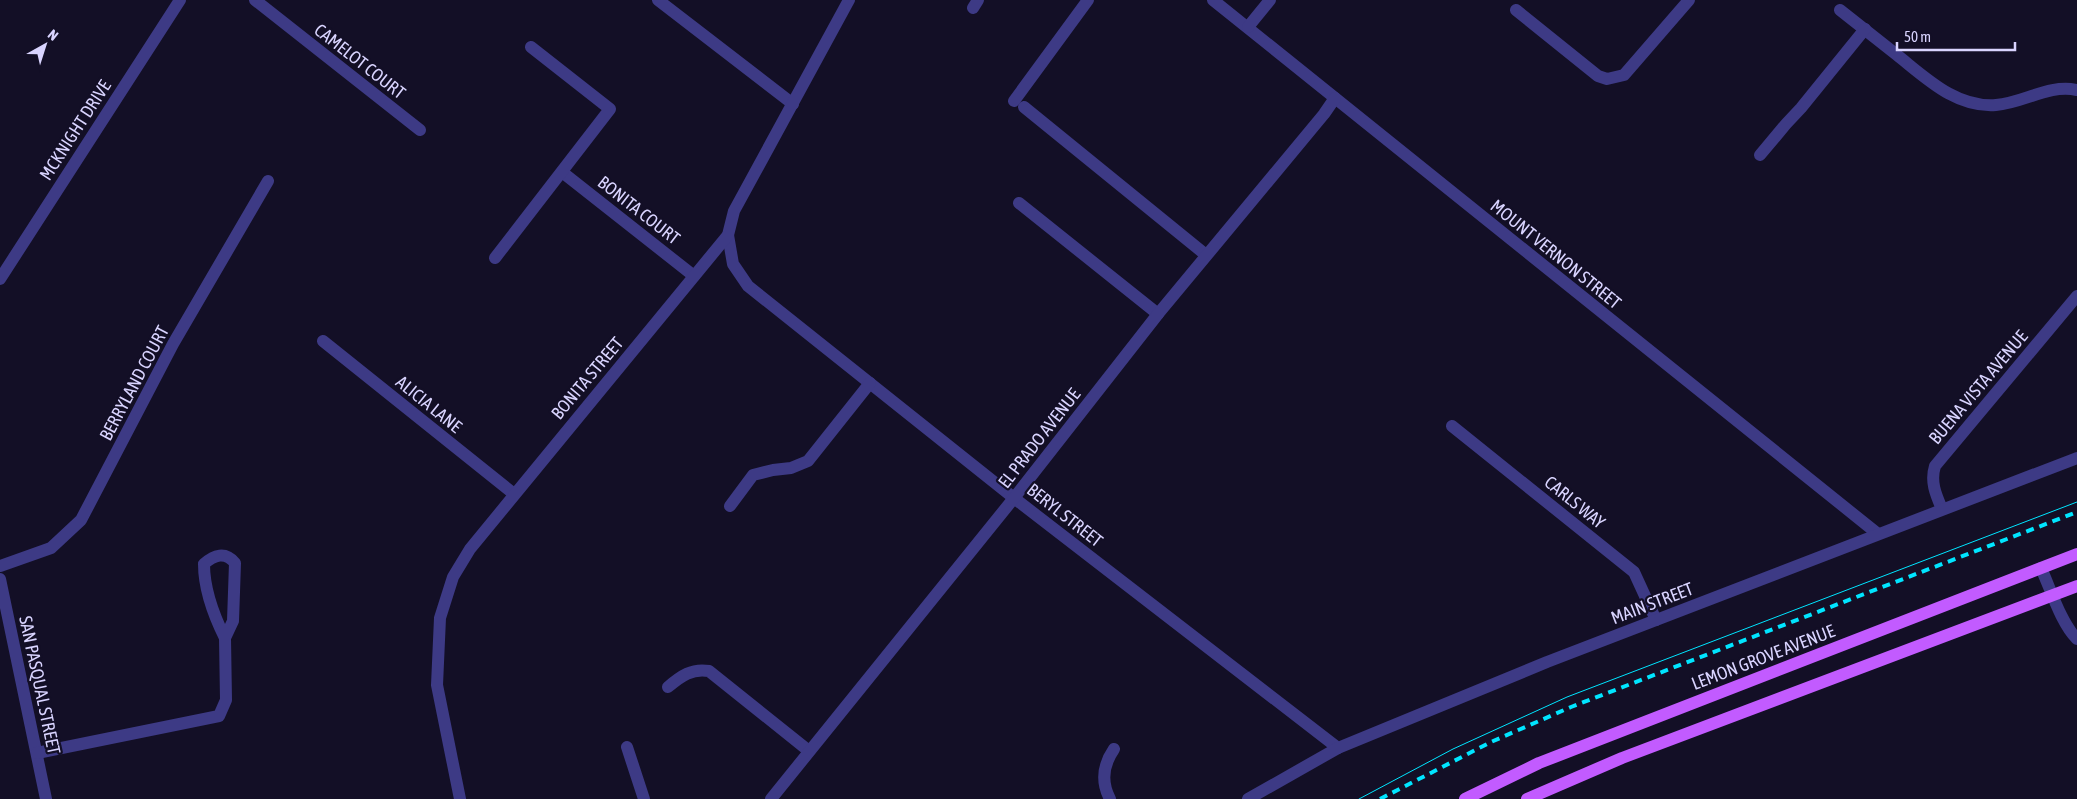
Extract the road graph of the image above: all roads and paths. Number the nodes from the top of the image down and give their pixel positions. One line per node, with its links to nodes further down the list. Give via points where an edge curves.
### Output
1 (180, 0): 27 (street, MCKNIGHT DRIVE)
2 (255, 0): 18 (street, CAMELOT COURT)
3 (658, 0): 17 (street)
4 (833, 0): 9 (street)
5 (1088, 0): 24 (street, via 1019,104)
6 (1213, 0): 12 (street, MOUNT VERNON STREET)
7 (1270, 0): 12 (street)
8 (1689, 0): 10 (street, via 1624,75 1607,79 1598,76)
9 (846, 4): 17 (street, BONITA STREET)
10 (1516, 10)
11 (1840, 10): 13 (street)
12 (1248, 27): 16 (street, MOUNT VERNON STREET)
13 (1865, 29): 15 (street, via 1940,89 1967,102 2004,104 2051,89); 19 (street)
14 (531, 47): 20 (street, via 610,108)
15 (2077, 90)
16 (1335, 98): 24 (street, EL PRADO AVENUE); 38 (street, MOUNT VERNON STREET)
17 (793, 104): 23 (street, BONITA STREET, via 734,211)
18 (420, 130)
19 (1760, 155)
20 (562, 172): 25 (street); 26 (street, BONITA COURT)
21 (268, 180): 40 (street, BERRYLAND COURT, via 173,344 81,520 51,548)
22 (1018, 203): 29 (street)
23 (728, 234): 26 (street, BONITA STREET); 31 (street, BERYL STREET, via 733,264 748,286)
24 (1206, 255): 29 (street, EL PRADO AVENUE)
25 (495, 258)
26 (694, 276): 34 (street, BONITA STREET)
27 (0, 279)
28 (2077, 296): 37 (street, BUENA VISTA AVENUE, via 1935,466 1933,487)
29 (1158, 314): 35 (street, EL PRADO AVENUE)
30 (323, 341): 34 (street, ALICIA LANE)
31 (870, 383): 35 (street, BERYL STREET); 36 (street, via 808,461 791,468 753,475)
32 (1452, 426): 45 (street, CARLS WAY, via 1634,572)
33 (2077, 458): 37 (street, MAIN STREET)
34 (514, 494): 55 (street, BONITA STREET, via 470,549 454,577 440,618 437,685)
35 (1014, 498): 50 (street, BERYL STREET); 52 (street, EL PRADO AVENUE)
36 (730, 506)
37 (1942, 510): 38 (street, MAIN STREET)
38 (1878, 534): 45 (street, MAIN STREET)
39 (2077, 554): 41 (main road, LEMON GROVE AVENUE)
40 (0, 566)
41 (2041, 568): 44 (street); 60 (main road, LEMON GROVE AVENUE, via 1539,763)
42 (0, 579): 53 (street, SAN PASQUAL STREET)
43 (2077, 586): 44 (main road)
44 (2054, 595): 47 (street, via 2061,615); 61 (main road, via 1622,758)
45 (1656, 620): 50 (street, MAIN STREET)
46 (225, 638): 46 (street, via 233,621 235,563 222,555 213,556 204,564 204,578); 53 (street, via 226,700 219,716)
47 (2077, 640)
48 (668, 687): 52 (street, via 682,675 699,669 709,671)
49 (627, 747): 56 (street)
50 (1338, 748): 59 (street, MAIN STREET)
51 (1114, 749): 58 (street, via 1106,761 1104,772 1105,789)
52 (810, 751): 57 (street, EL PRADO AVENUE)
53 (37, 753): 54 (street, SAN PASQUAL STREET)
54 (46, 799)
55 (460, 799)
56 (644, 799)
57 (770, 799)
58 (1110, 799)
59 (1248, 799)
60 (1465, 799)
61 (1527, 799)

